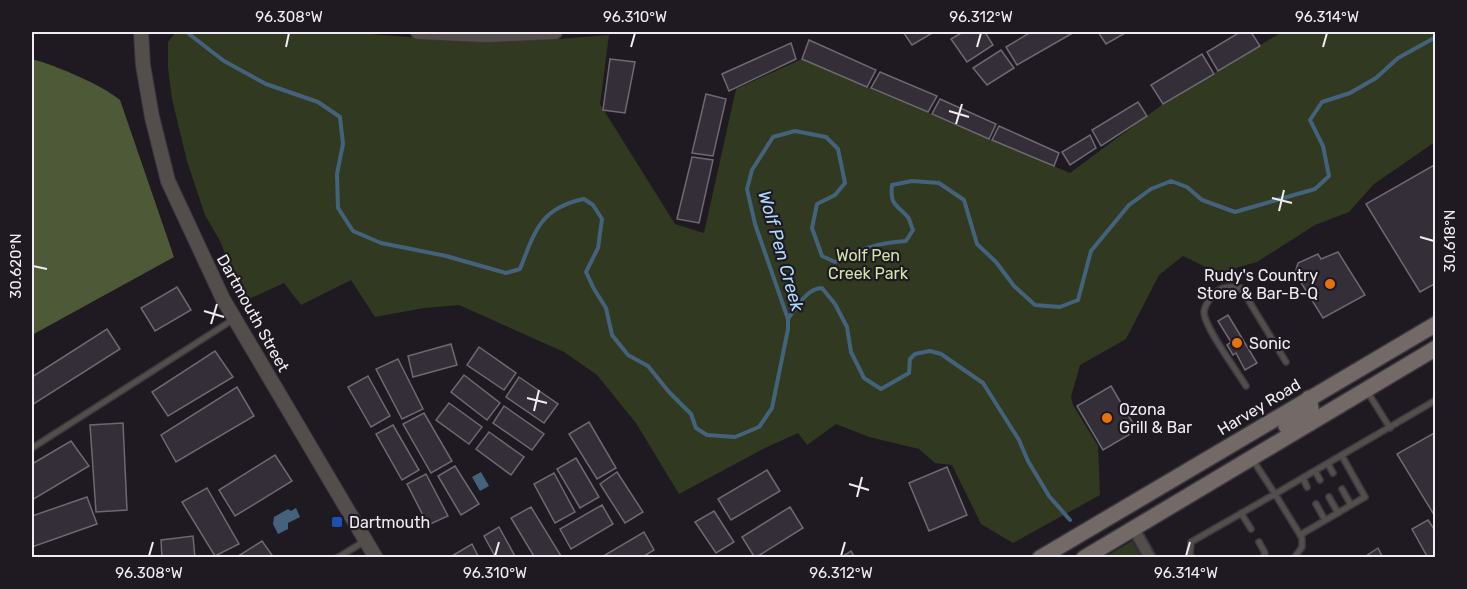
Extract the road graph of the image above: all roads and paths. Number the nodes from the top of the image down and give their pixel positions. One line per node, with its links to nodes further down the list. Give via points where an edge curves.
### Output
1 (141, 32): 4 (street, Dartmouth Street, via 142,65 168,181)
2 (418, 32): 3 (street)
3 (555, 32)
4 (234, 319): 14 (lane); 35 (street, Dartmouth Street)
5 (1436, 324): 6 (main road, Harvey Road)
6 (1410, 339): 10 (main road, via 1402,356 1367,377); 11 (main road, Harvey Road)
7 (1436, 348): 10 (main road)
8 (1286, 362): 9 (lane, via 1241,288 1218,289 1204,312 1209,327)
9 (1246, 386)
10 (1367, 390): 13 (lane); 15 (main road)
11 (1309, 398): 15 (main road, via 1308,412 1274,433); 39 (main road, Harvey Road)
12 (1436, 400): 13 (lane)
13 (1390, 428): 16 (lane)
14 (32, 448)
15 (1268, 448): 17 (main road)
16 (1342, 456): 18 (lane); 28 (lane, via 1365,497)
17 (1251, 457): 25 (lane); 32 (main road)
18 (1328, 464): 19 (lane); 20 (lane)
19 (1315, 471): 21 (lane); 22 (lane)
20 (1333, 473)
21 (1303, 478): 23 (lane); 25 (lane)
22 (1320, 480)
23 (1307, 487)
24 (1342, 489): 28 (lane)
25 (1275, 494): 29 (lane); 34 (lane)
26 (1329, 496): 30 (lane)
27 (1316, 504): 31 (lane)
28 (1351, 505): 30 (lane)
29 (1241, 513): 33 (lane); 42 (lane, via 1191,542)
30 (1338, 513): 31 (lane)
31 (1325, 520): 34 (lane)
32 (1134, 529): 40 (main road); 41 (street)
33 (1251, 529)
34 (1300, 535): 44 (lane, via 1302,547)
35 (366, 540): 37 (lane); 38 (street, Dartmouth Street)
36 (1259, 542): 43 (lane, via 1265,553)
37 (337, 558)
38 (376, 558)
39 (1040, 558)
40 (1084, 558)
41 (1150, 558)
42 (1192, 558)
43 (1263, 558)
44 (1294, 558)

